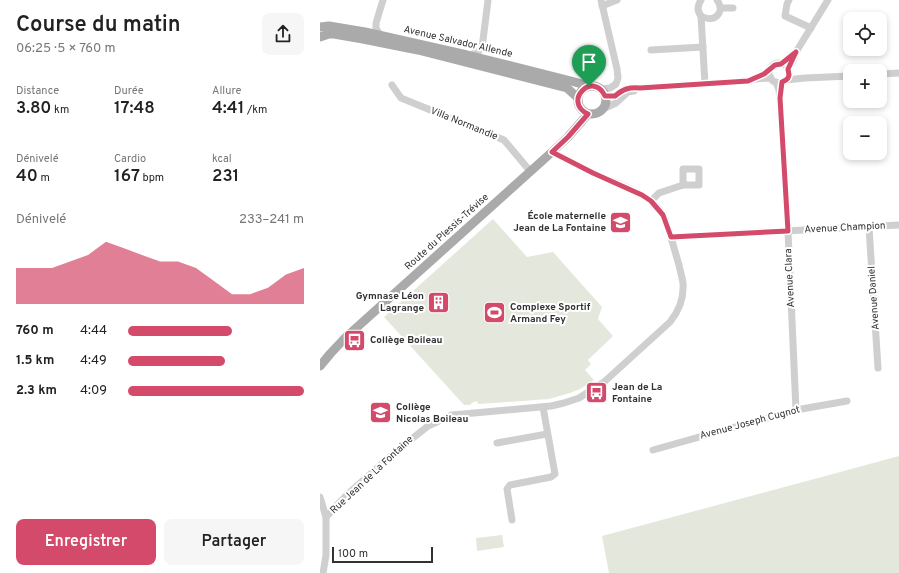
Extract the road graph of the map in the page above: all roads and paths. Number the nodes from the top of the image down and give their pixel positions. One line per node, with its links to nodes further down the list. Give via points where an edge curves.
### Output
1 (383, 0): 14 (street, via 376,23)
2 (488, 0): 19 (street, via 482,48 477,53)
3 (617, 0): 8 (street)
4 (701, 0): 11 (street, via 698,4)
5 (717, 0): 9 (street)
6 (789, 0): 13 (street, via 781,17)
7 (828, 0): 13 (street)
8 (602, 3): 33 (street, via 618,78 616,84)
9 (721, 8): 10 (street); 11 (street, via 718,16 710,20)
10 (733, 8)
11 (701, 16): 16 (street)
12 (320, 27): 14 (main road, Avenue Salvador Allende, via 329,26)
13 (811, 28): 18 (street)
14 (380, 35): 19 (main road, Avenue Salvador Allende)
15 (320, 37): 34 (main road, via 330,34 344,35 418,50 567,88)
16 (703, 47): 17 (street); 29 (street)
17 (651, 50)
18 (796, 52): 20 (street); 22 (street)
19 (467, 55): 31 (main road, Avenue Salvador Allende)
20 (781, 64): 21 (street); 22 (street)
21 (770, 69): 27 (street); 28 (street)
22 (788, 71): 26 (street, via 791,75); 28 (street, via 789,75)
23 (899, 73): 24 (street)
24 (887, 74)
25 (843, 76): 26 (street)
26 (805, 78): 28 (street)
27 (748, 81): 28 (street, via 765,78); 29 (street)
28 (779, 81): 43 (street, Avenue Clara)
29 (705, 84): 32 (street)
30 (392, 85): 38 (street, Villa Normandie, via 401,98 504,140)
31 (589, 86): 33 (main road); 34 (main road, via 582,90)
32 (640, 88): 33 (street, via 627,88 615,96); 35 (street, via 628,92)
33 (603, 92): 35 (main road, via 606,100)
34 (578, 98): 36 (main road, via 579,106)
35 (603, 109): 36 (main road, via 596,114)
36 (588, 114): 37 (main road, Route du Plessis-Trévise)
37 (552, 152): 38 (main road, Route du Plessis-Trévise); 40 (street, Rue Jean de La Fontaine)
38 (530, 172): 45 (main road, Route du Plessis-Trévise, via 345,338)
39 (683, 185): 40 (street, via 658,193)
40 (651, 201): 44 (street, Rue Jean de La Fontaine, via 663,215)
41 (899, 225): 42 (street, Avenue Champion)
42 (869, 227): 43 (street, Avenue Champion); 46 (street, Avenue Daniel)
43 (788, 231): 44 (street, Avenue Champion); 49 (street, Avenue Clara)
44 (671, 237): 48 (street, Rue Jean de La Fontaine, via 683,290 676,314 670,322 604,382 579,398)
45 (320, 366)
46 (878, 368)
47 (847, 401): 49 (street, Avenue Joseph Cugnot)
48 (543, 407): 50 (street); 54 (street, Rue Jean de La Fontaine, via 452,415 428,426 349,493)
49 (796, 410): 52 (street, Avenue Joseph Cugnot)
50 (547, 434): 51 (street); 55 (street, via 555,474 510,485 507,489)
51 (497, 443)
52 (653, 450)
53 (320, 497): 54 (street)
54 (326, 517): 56 (street, via 326,555)
55 (512, 520)
56 (323, 573)

